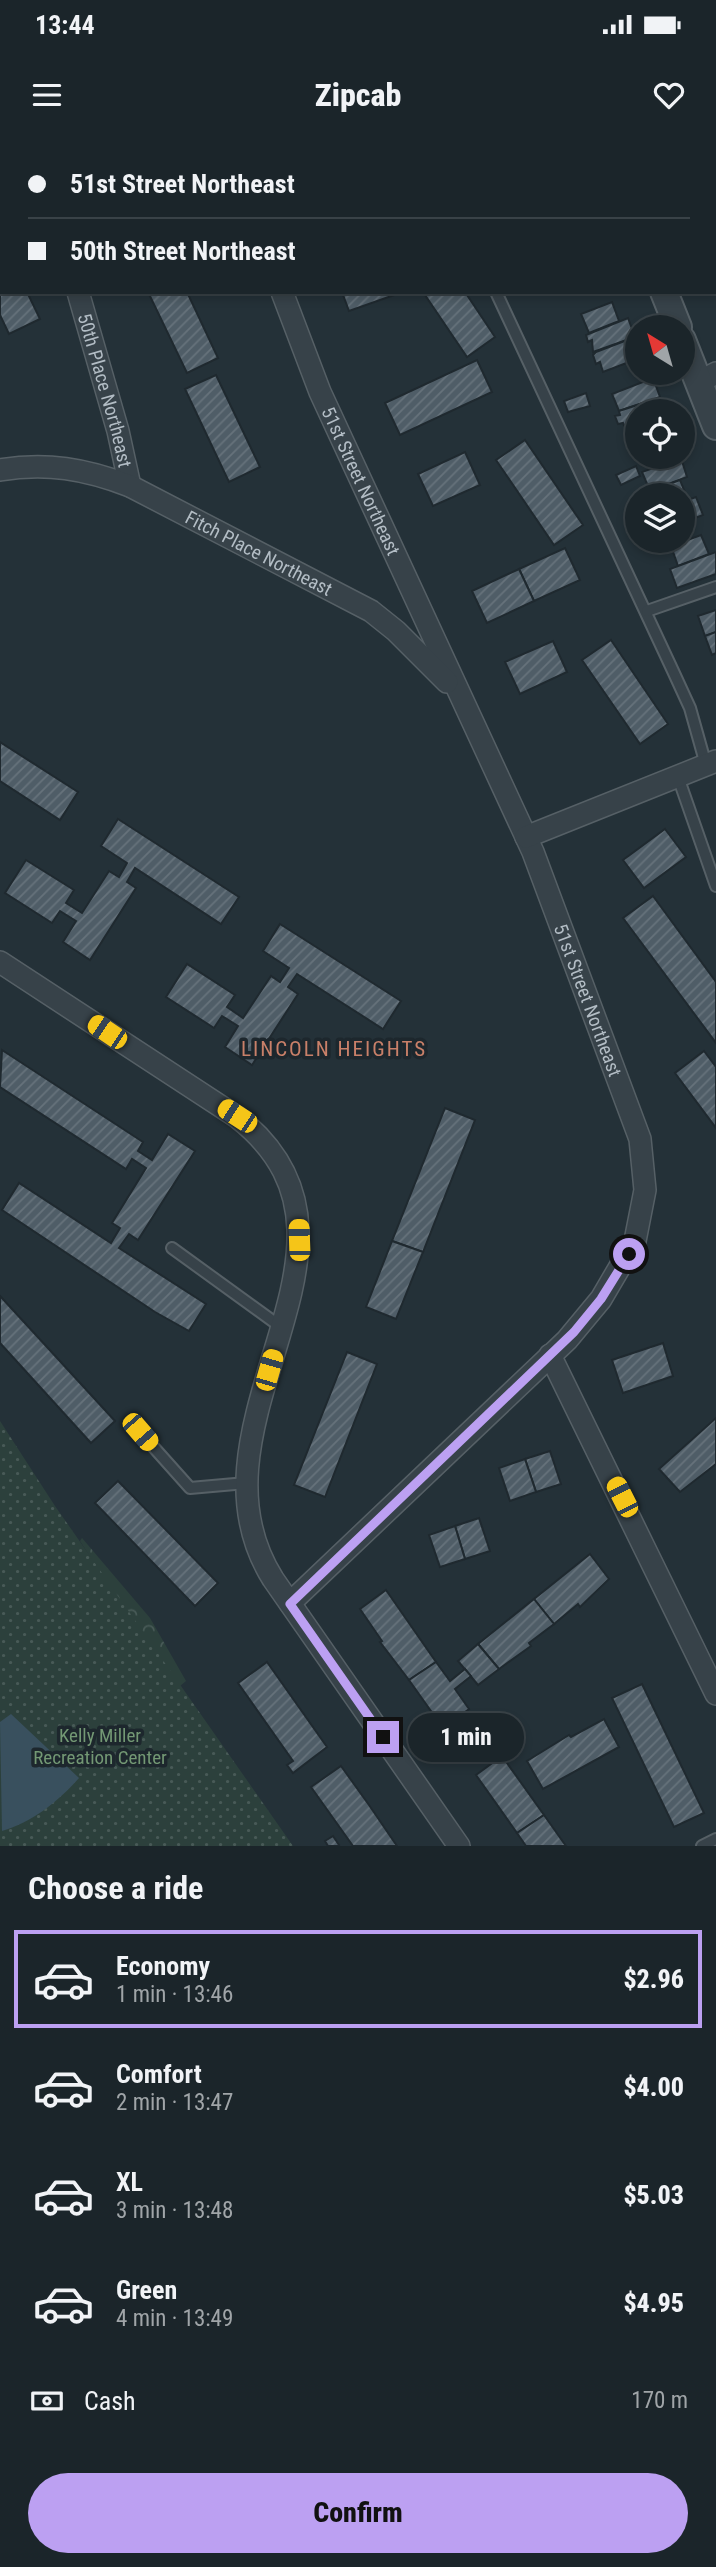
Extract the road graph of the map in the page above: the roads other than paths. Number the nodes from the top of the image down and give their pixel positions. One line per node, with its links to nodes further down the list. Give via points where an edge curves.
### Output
1 (79, 294): 10 (street, 50th Place Northeast)
2 (283, 294): 13 (street, 51st Street Northeast, via 320,392)
3 (497, 294): 12 (lane)
4 (665, 294): 5 (street)
5 (673, 315)
6 (695, 359): 7 (street)
7 (707, 377): 8 (street)
8 (716, 426)
9 (0, 470): 10 (street, Fitch Place Northeast, via 60,467)
10 (130, 486): 13 (street, Fitch Place Northeast, via 371,611 437,671)
11 (716, 587): 12 (lane)
12 (647, 611): 14 (lane)
13 (472, 723): 16 (street, 51st Street Northeast)
14 (711, 763): 15 (street)
15 (678, 777): 16 (street); 17 (lane)
16 (526, 837): 21 (street, 51st Street Northeast, via 636,1126 645,1177 642,1216 625,1263 595,1308)
17 (716, 886)
18 (0, 962): 20 (street, via 237,1116 271,1151 293,1194 298,1221 297,1268)
19 (172, 1248): 20 (lane)
20 (281, 1327): 23 (street, via 250,1435)
21 (550, 1355): 24 (street, 51st Street Northeast); 25 (street)
22 (140, 1432): 23 (lane, via 190,1488)
23 (246, 1483): 24 (street, via 257,1548)
24 (290, 1604): 27 (street)
25 (716, 1694)
26 (716, 1839): 28 (lane)
27 (460, 1846)
28 (702, 1846)

